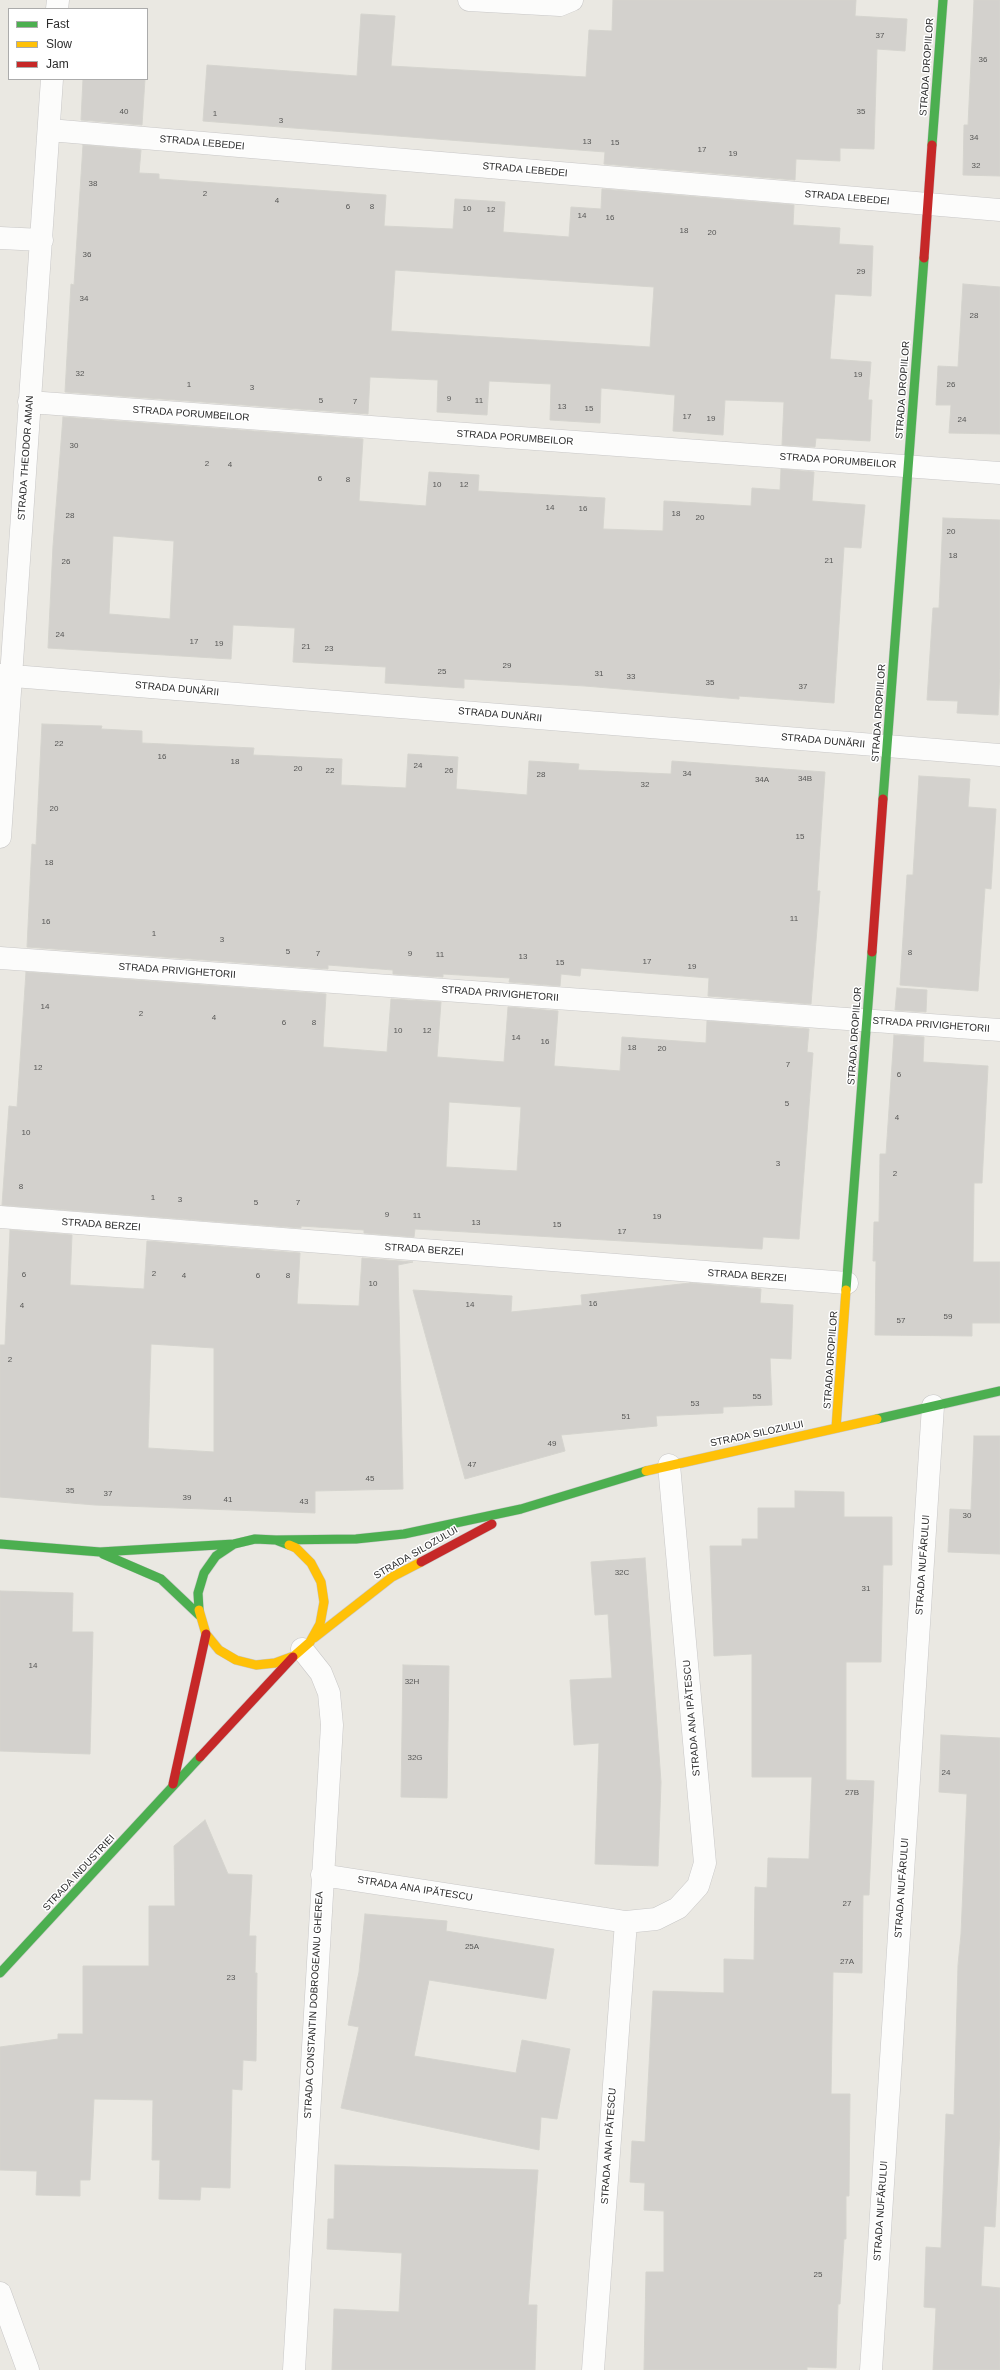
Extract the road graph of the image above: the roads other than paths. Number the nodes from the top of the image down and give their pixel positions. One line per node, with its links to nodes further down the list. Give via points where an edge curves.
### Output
1 (469, 0): 2 (street, via 560,5)
2 (572, 0)
3 (943, 0): 6 (street, STRADA DROPIILOR)
4 (52, 80): 5 (street, STRADA THEODOR AMAN)
5 (49, 130): 6 (street, STRADA LEBEDEI); 9 (street, STRADA THEODOR AMAN)
6 (928, 205): 7 (street, STRADA LEBEDEI); 11 (street, STRADA DROPIILOR)
7 (1000, 210)
8 (0, 238): 9 (street)
9 (42, 240): 10 (street, STRADA THEODOR AMAN)
10 (29, 402): 11 (street, STRADA PORUMBEILOR); 13 (street, STRADA THEODOR AMAN)
11 (909, 466): 12 (street, STRADA PORUMBEILOR); 14 (street, STRADA DROPIILOR)
12 (1000, 474)
13 (5, 676): 14 (street, STRADA DUNĂRII); 16 (street, STRADA THEODOR AMAN)
14 (888, 747): 15 (street, STRADA DUNĂRII); 18 (street, STRADA DROPIILOR)
15 (1000, 755)
16 (0, 837)
17 (0, 958): 18 (street, STRADA PRIVIGHETORII)
18 (867, 1020): 19 (street, STRADA PRIVIGHETORII); 21 (street, STRADA DROPIILOR)
19 (1000, 1030)
20 (0, 1217): 21 (street, STRADA BERZEI)
21 (848, 1284): 24 (street, STRADA DROPIILOR)
22 (1000, 1391): 23 (street, STRADA SILOZULUI)
23 (933, 1406): 24 (street, STRADA SILOZULUI); 42 (street, STRADA NUFĂRULUI)
24 (836, 1428): 25 (street, STRADA SILOZULUI)
25 (669, 1465): 26 (street, STRADA SILOZULUI, via 623,1476); 36 (street, STRADA ANA IPĂTESCU, via 705,1863 698,1886 678,1908 656,1919)
26 (521, 1509): 27 (street, STRADA SILOZULUI, via 404,1534 356,1539); 33 (street, STRADA SILOZULUI, via 392,1577 355,1604)
27 (276, 1540): 29 (street, STRADA SILOZULUI, via 255,1539); 33 (street, STRADA SILOZULUI, via 296,1548 311,1563 321,1582 324,1602 320,1624)
28 (0, 1544): 30 (street, STRADA SILOZULUI)
29 (234, 1544): 30 (street, STRADA SILOZULUI); 31 (street, STRADA SILOZULUI, via 216,1556 204,1573 198,1593)
30 (100, 1552): 31 (street, STRADA SILOZULUI, via 161,1579)
31 (199, 1615): 32 (street, STRADA SILOZULUI)
32 (206, 1634): 33 (street, STRADA SILOZULUI, via 219,1650 236,1660 256,1665 275,1664); 34 (street, STRADA INDUSTRIEI)
33 (302, 1649): 34 (street, STRADA INDUSTRIEI); 35 (street, STRADA CONSTANTIN DOBROGEANU GHEREA, via 321,1673 329,1693 332,1724)
34 (172, 1786): 37 (street, STRADA INDUSTRIEI, via 139,1825)
35 (322, 1875): 36 (street, STRADA ANA IPĂTESCU); 40 (street, STRADA CONSTANTIN DOBROGEANU GHEREA)
36 (626, 1922): 41 (street, STRADA ANA IPĂTESCU)
37 (0, 1973)
38 (0, 2293): 39 (street)
39 (28, 2370)
40 (294, 2370)
41 (593, 2370)
42 (871, 2370)

